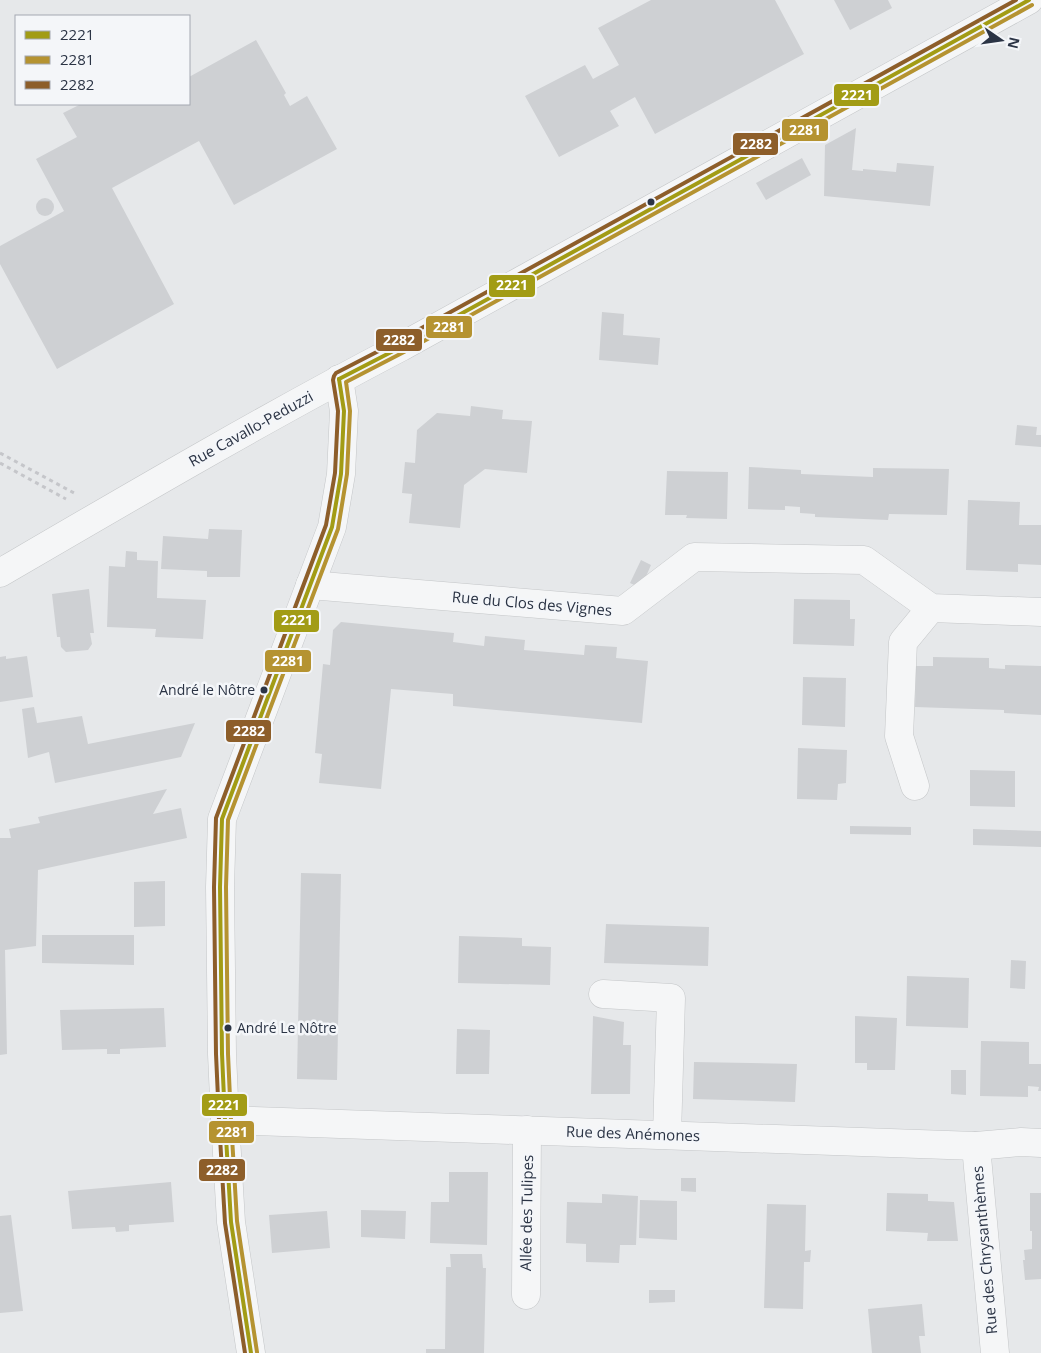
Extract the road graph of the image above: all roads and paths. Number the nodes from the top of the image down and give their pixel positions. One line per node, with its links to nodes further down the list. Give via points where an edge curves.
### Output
1 (1029, 0): 2 (street, Rue Cavallo-Peduzzi)
2 (339, 380): 5 (street, Rue Cavallo-Peduzzi); 7 (street, via 344,411 341,474 332,527)
3 (0, 453): 5 (path)
4 (0, 464): 5 (path)
5 (102, 513): 6 (street, Rue Cavallo-Peduzzi)
6 (0, 573)
7 (310, 585): 8 (street, Rue du Clos des Vignes, via 622,611 694,557 864,560); 12 (street, via 222,819 220,887)
8 (931, 608): 9 (street); 10 (street, via 903,642 899,736)
9 (1041, 612)
10 (916, 786)
11 (603, 994): 14 (street, via 672,998)
12 (225, 1120): 13 (street, Rue des Anémones); 18 (street, via 231,1222)
13 (527, 1130): 14 (street, Rue des Anémones); 17 (street, Allée des Tulipes)
14 (667, 1135): 16 (street, Rue des Anémones)
15 (1041, 1143): 16 (street, Rue des Anémones)
16 (976, 1146): 19 (street, Rue des Chrysanthèmes)
17 (526, 1295)
18 (251, 1353)
19 (995, 1353)

